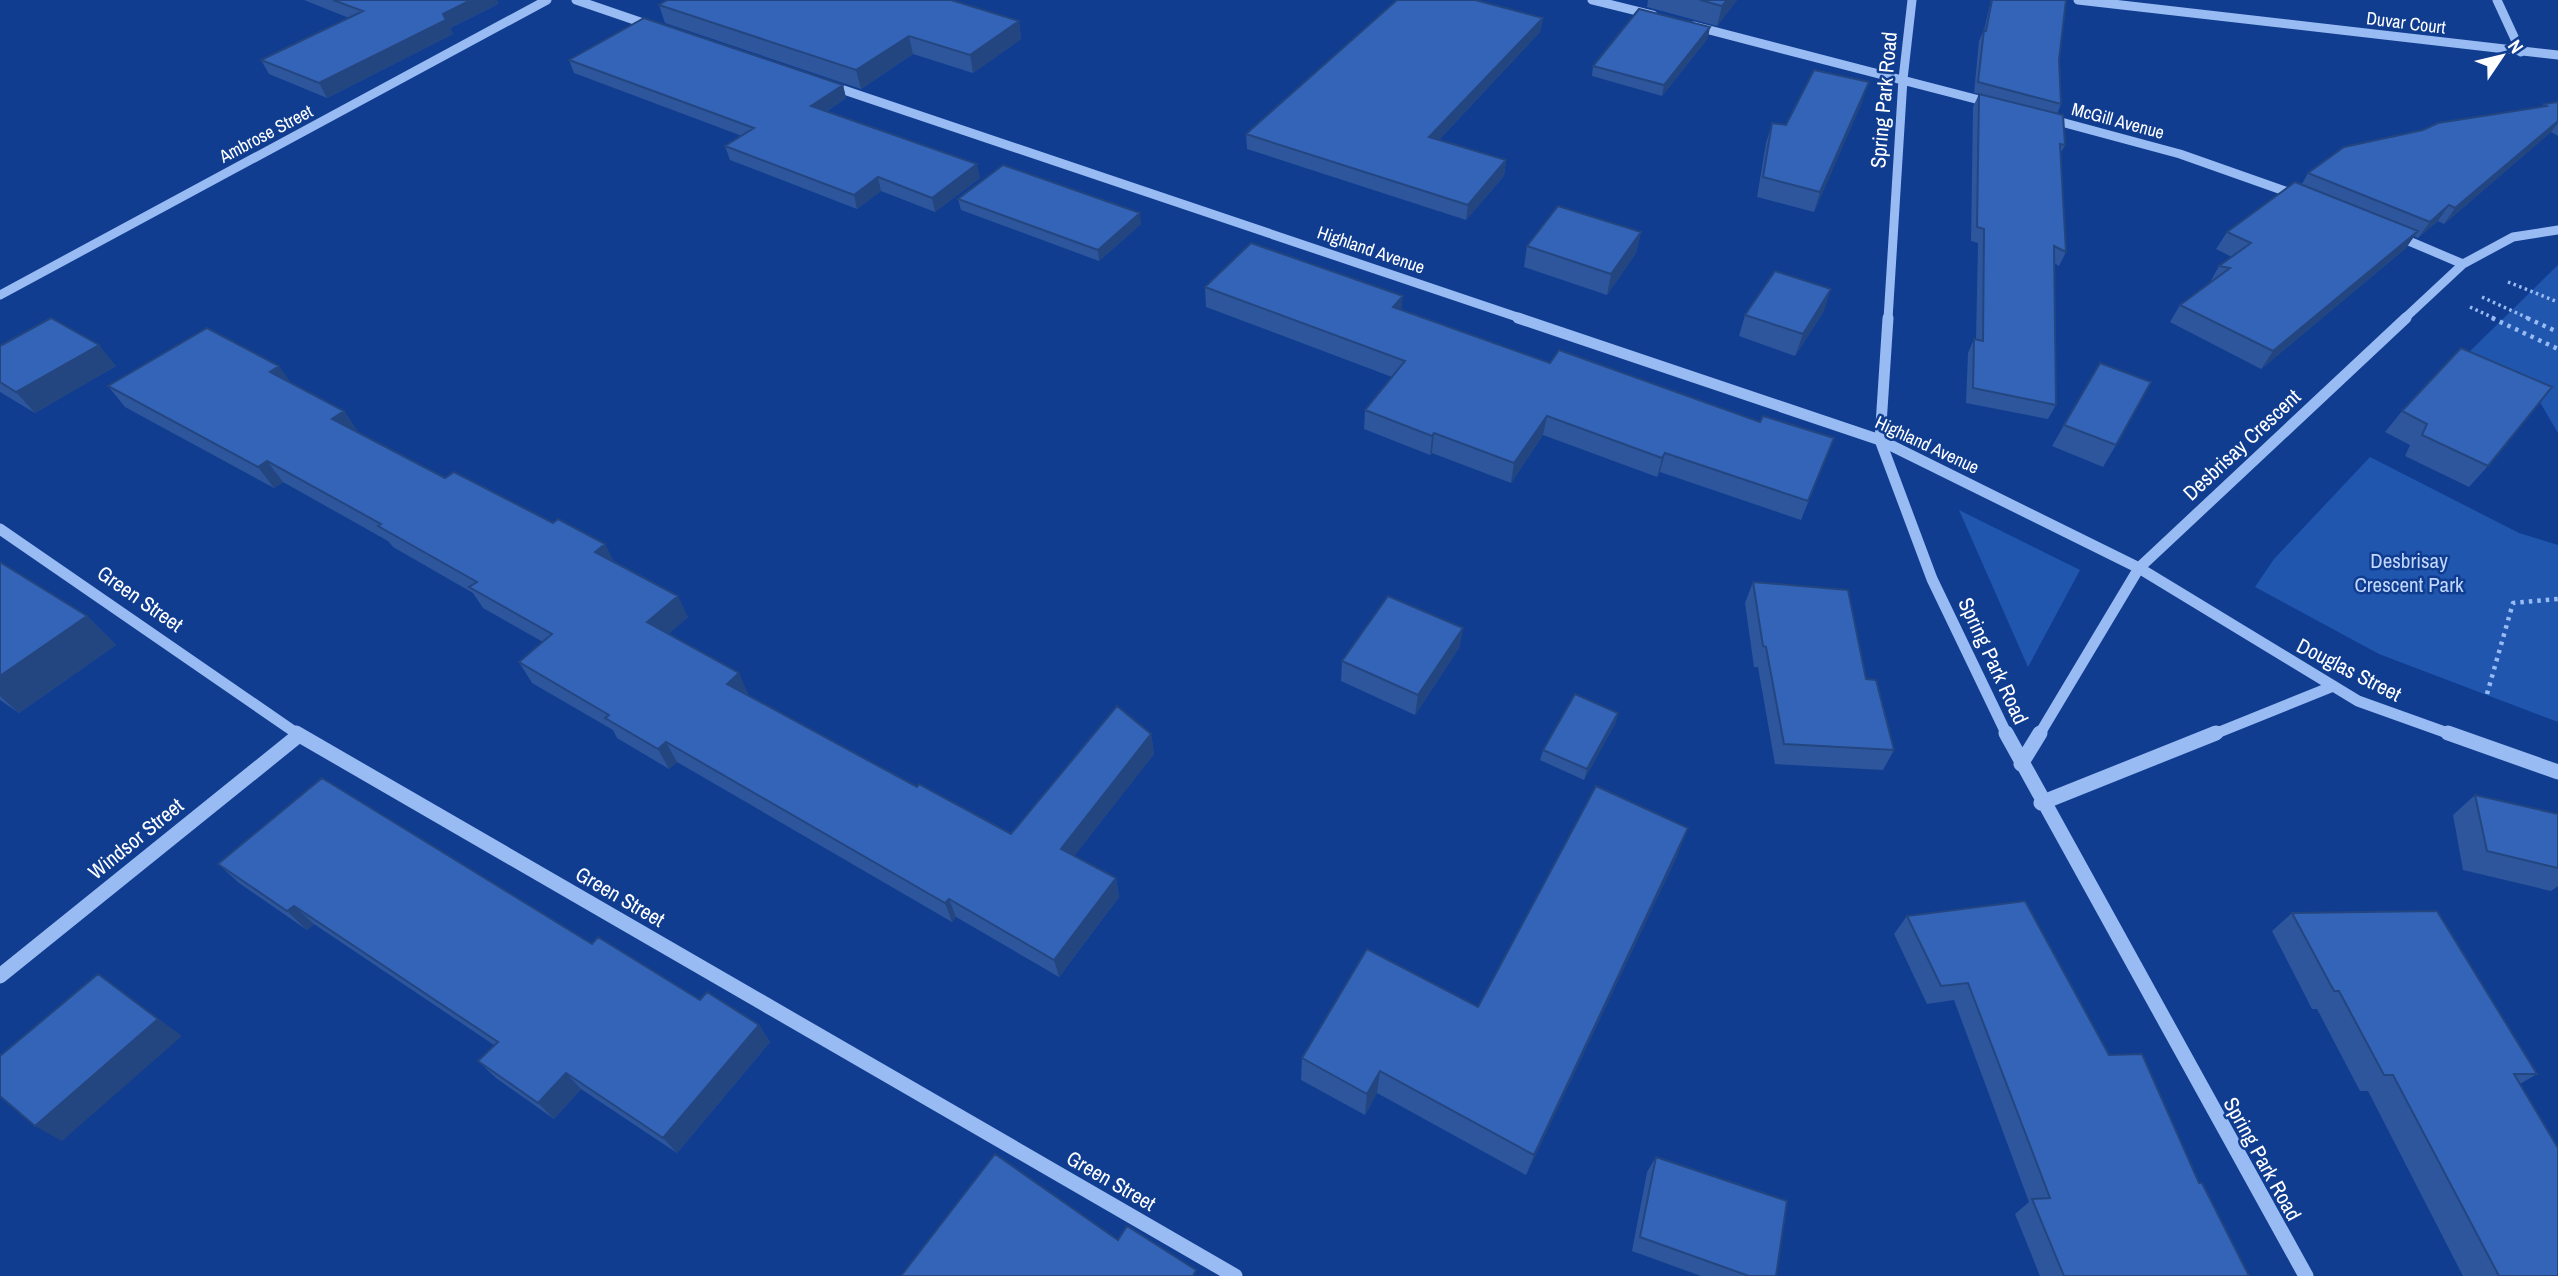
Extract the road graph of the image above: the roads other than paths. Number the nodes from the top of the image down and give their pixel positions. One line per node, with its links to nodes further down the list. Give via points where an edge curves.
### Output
1 (547, 0): 20 (street, Ambrose Street)
2 (576, 0): 9 (street)
3 (1592, 0): 7 (street)
4 (1912, 0): 12 (street, Spring Park Road)
5 (2078, 0): 10 (street, Duvar Court)
6 (2497, 0): 10 (street)
7 (1659, 17)
8 (1686, 24): 12 (street)
9 (668, 31)
10 (2521, 52): 11 (street, Duvar Court)
11 (2558, 55)
12 (1903, 79): 14 (street); 21 (street, Spring Park Road)
13 (813, 80): 21 (street, Highland Avenue)
14 (2006, 107)
15 (2046, 117): 16 (street, McGill Avenue, via 2180,154)
16 (2308, 200)
17 (2558, 230): 19 (street, Desbrisay Crescent, via 2513,237)
18 (2389, 233): 19 (street)
19 (2463, 264): 23 (street, Desbrisay Crescent)
20 (0, 295)
21 (1880, 440): 23 (street, Highland Avenue); 26 (street, Spring Park Road, via 1932,579)
22 (0, 529): 25 (street, Green Street)
23 (2139, 568): 24 (street, Douglas Street); 26 (street, Desbrisay Crescent)
24 (2331, 687): 27 (street, Douglas Street, via 2386,713); 28 (street)
25 (299, 735): 29 (street, Windsor Street); 30 (street, Green Street)
26 (2021, 764): 28 (street, Spring Park Road)
27 (2558, 772)
28 (2041, 803): 31 (street, Spring Park Road)
29 (0, 976)
30 (1235, 1276)
31 (2306, 1276)

